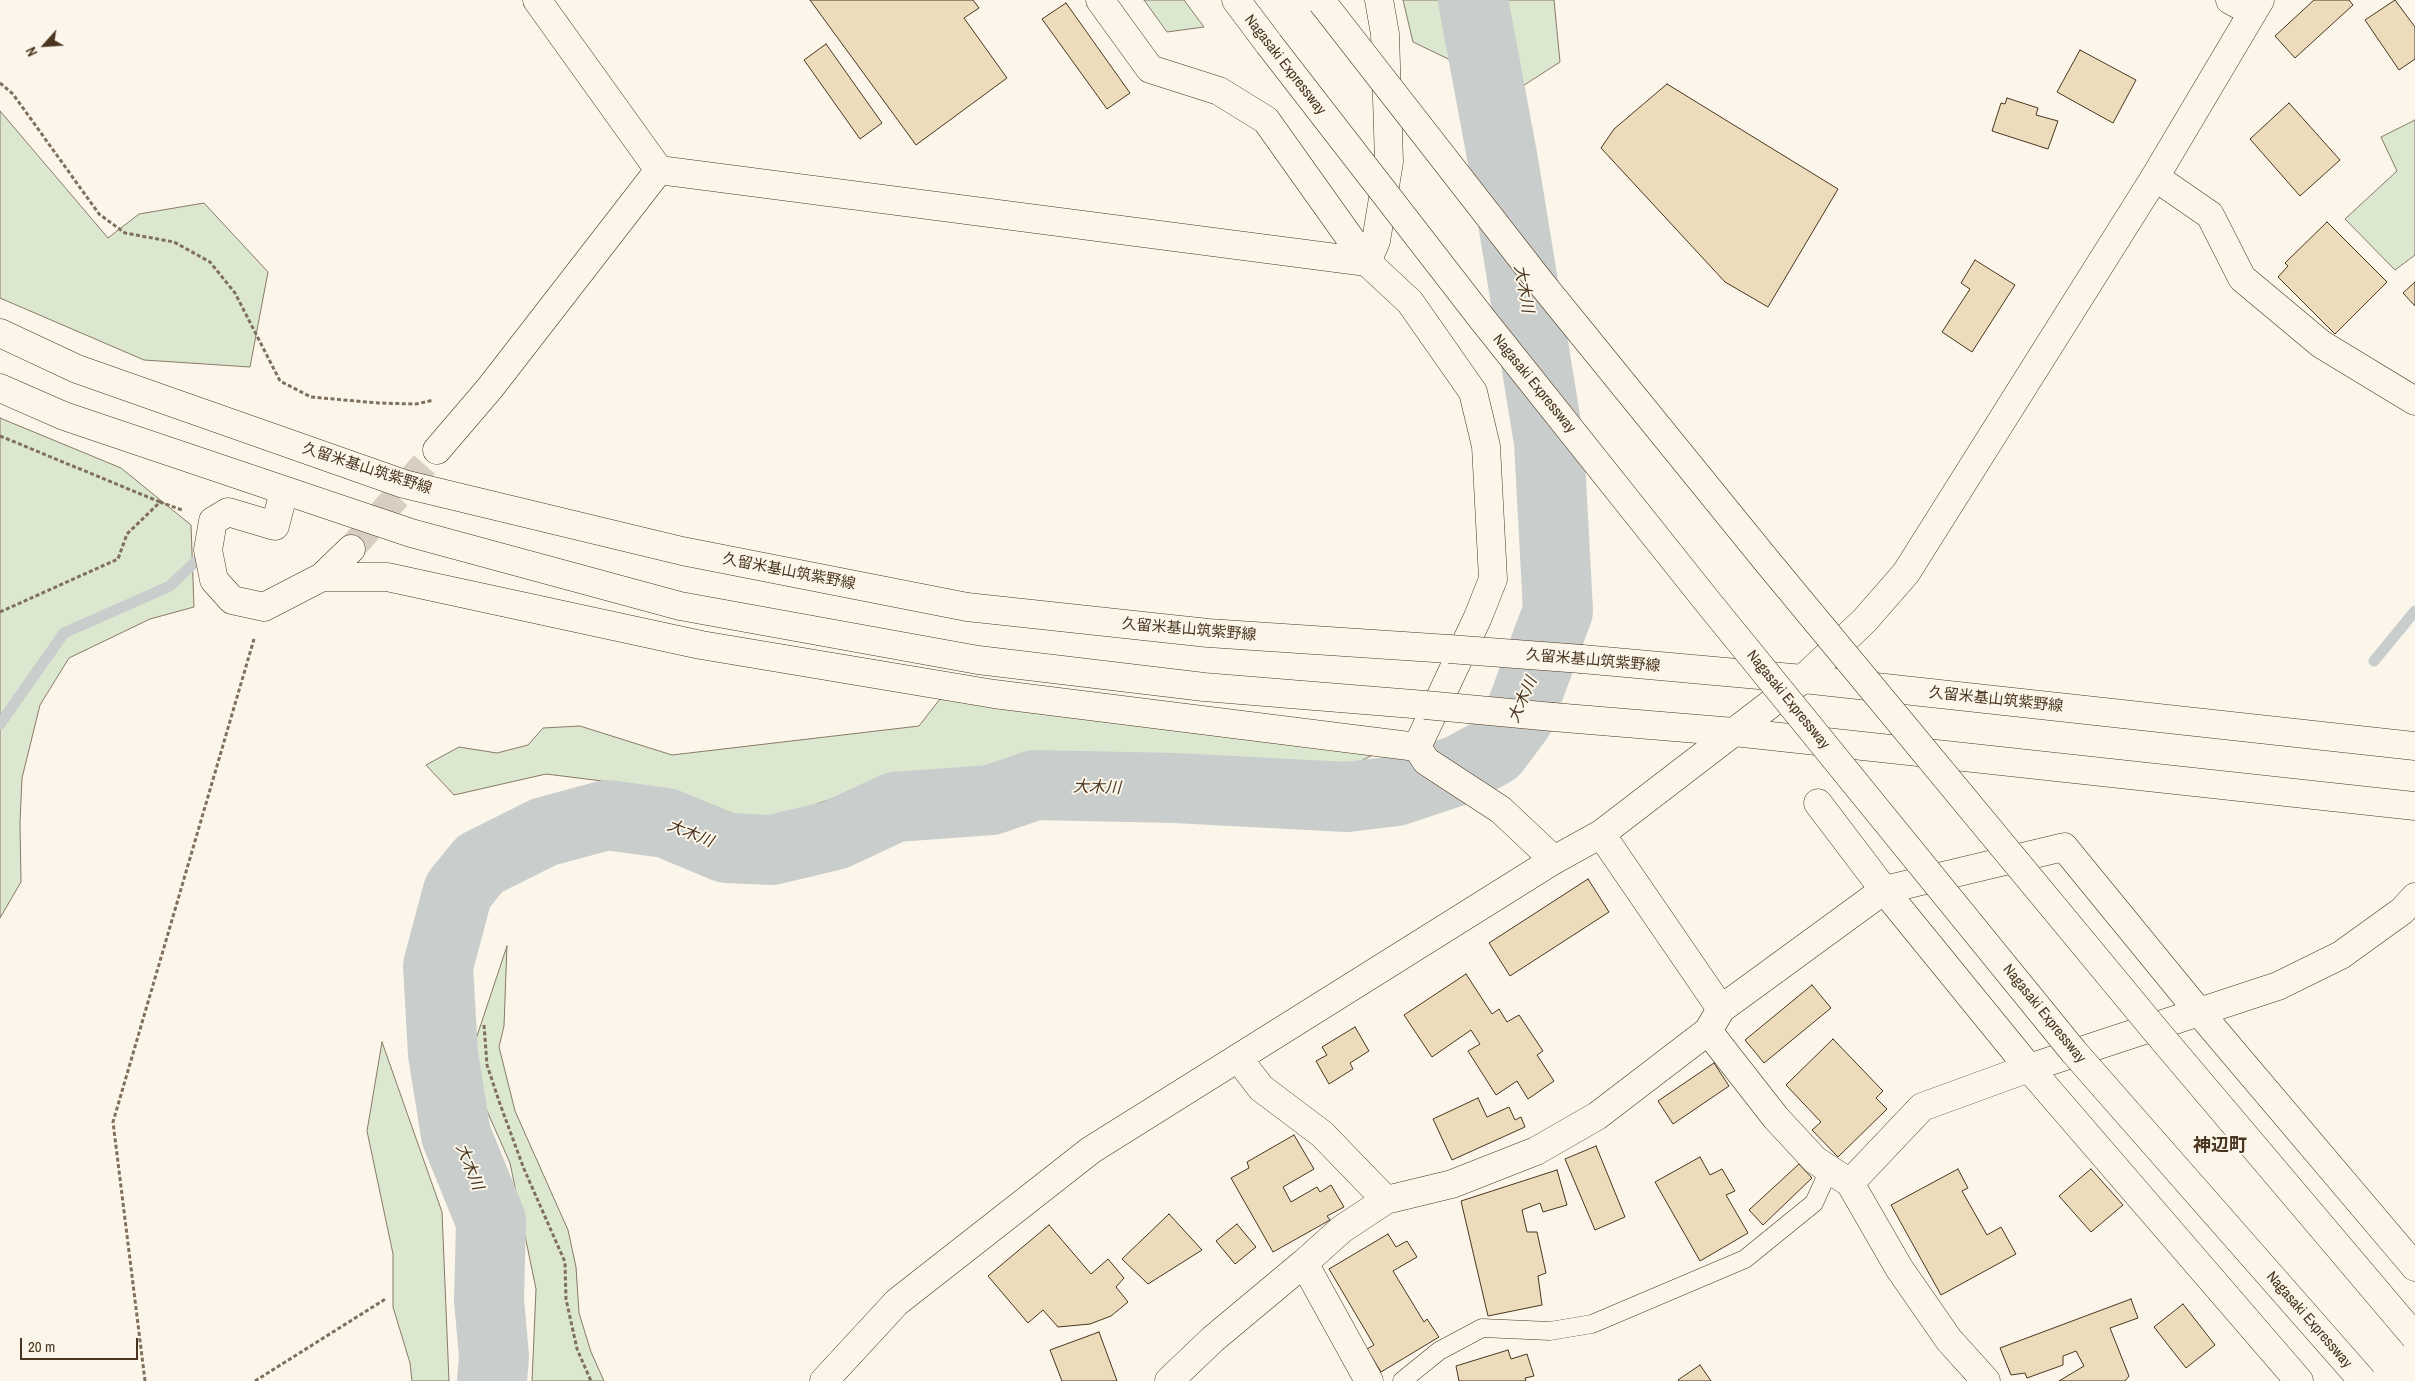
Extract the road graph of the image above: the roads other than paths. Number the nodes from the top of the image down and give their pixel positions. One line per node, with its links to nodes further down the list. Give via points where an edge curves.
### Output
1 (537, 0): 7 (main road)
2 (1100, 0): 9 (main road, via 1150,69 1218,91 1266,120)
3 (1236, 0): 42 (main road, Nagasaki Expressway, bridge, via 1694,586 2049,1021)
4 (1379, 0): 9 (main road, via 1385,34 1389,162 1376,241)
5 (1321, 1): 35 (main road, bridge, via 1541,282 1766,560 2156,1031)
6 (2247, 4): 8 (main road)
7 (659, 170): 9 (main road); 13 (main road, via 490,388)
8 (2155, 177): 12 (main road, via 2210,215 2242,278 2321,344); 17 (main road, via 1906,573 1865,620)
9 (1366, 262): 20 (main road, via 1410,302 1473,392 1486,446 1493,579)
10 (0, 333): 17 (main road, 久留米基山筑紫野線, bridge, via 77,369 404,484 682,551 967,607 1208,633 1582,659)
11 (0, 388): 14 (main road, via 64,416)
12 (2415, 402)
13 (437, 450)
14 (284, 491): 16 (main road, via 275,526 228,512 213,521 208,550 214,580 232,600 264,606); 18 (main road, bridge, via 411,533 680,606 978,660 1204,687)
15 (351, 549): 16 (main road)
16 (322, 577): 20 (main road, via 386,577 701,645 994,694)
17 (1803, 680): 18 (main road); 19 (main road, 久留米基山筑紫野線)
18 (1734, 732): 22 (main road); 23 (main road)
19 (2406, 745)
20 (1422, 754): 24 (main road, via 1500,810)
21 (1818, 803): 25 (main road)
22 (2410, 805)
23 (1600, 834): 24 (main road); 28 (main road)
24 (1554, 860): 29 (main road)
25 (1884, 890): 27 (main road, via 2064,847); 28 (main road); 30 (main road)
26 (2415, 897): 27 (main road, via 2402,911 2341,955 2278,986)
27 (2199, 1012): 30 (main road); 34 (main road)
28 (1714, 1020): 31 (main road, via 1776,1118 1815,1160); 32 (main road, via 1597,1116 1536,1151 1452,1184)
29 (1238, 1058): 32 (main road, via 1261,1088 1322,1134); 36 (main road, via 1091,1150 897,1302)
30 (2030, 1068): 31 (main road, via 1922,1107); 41 (main road)
31 (1840, 1177): 39 (lane, via 1814,1203 1745,1259 1592,1324 1550,1331 1482,1328 1439,1351); 40 (main road, via 1950,1340)
32 (1386, 1200): 33 (main road, via 1342,1228)
33 (1304, 1263): 37 (main road, via 1213,1339); 38 (main road)
34 (2415, 1267)
35 (2415, 1337)
36 (824, 1381)
37 (1169, 1381)
38 (1369, 1381)
39 (1402, 1381)
40 (1986, 1381)
41 (2299, 1381)
42 (2363, 1381)

